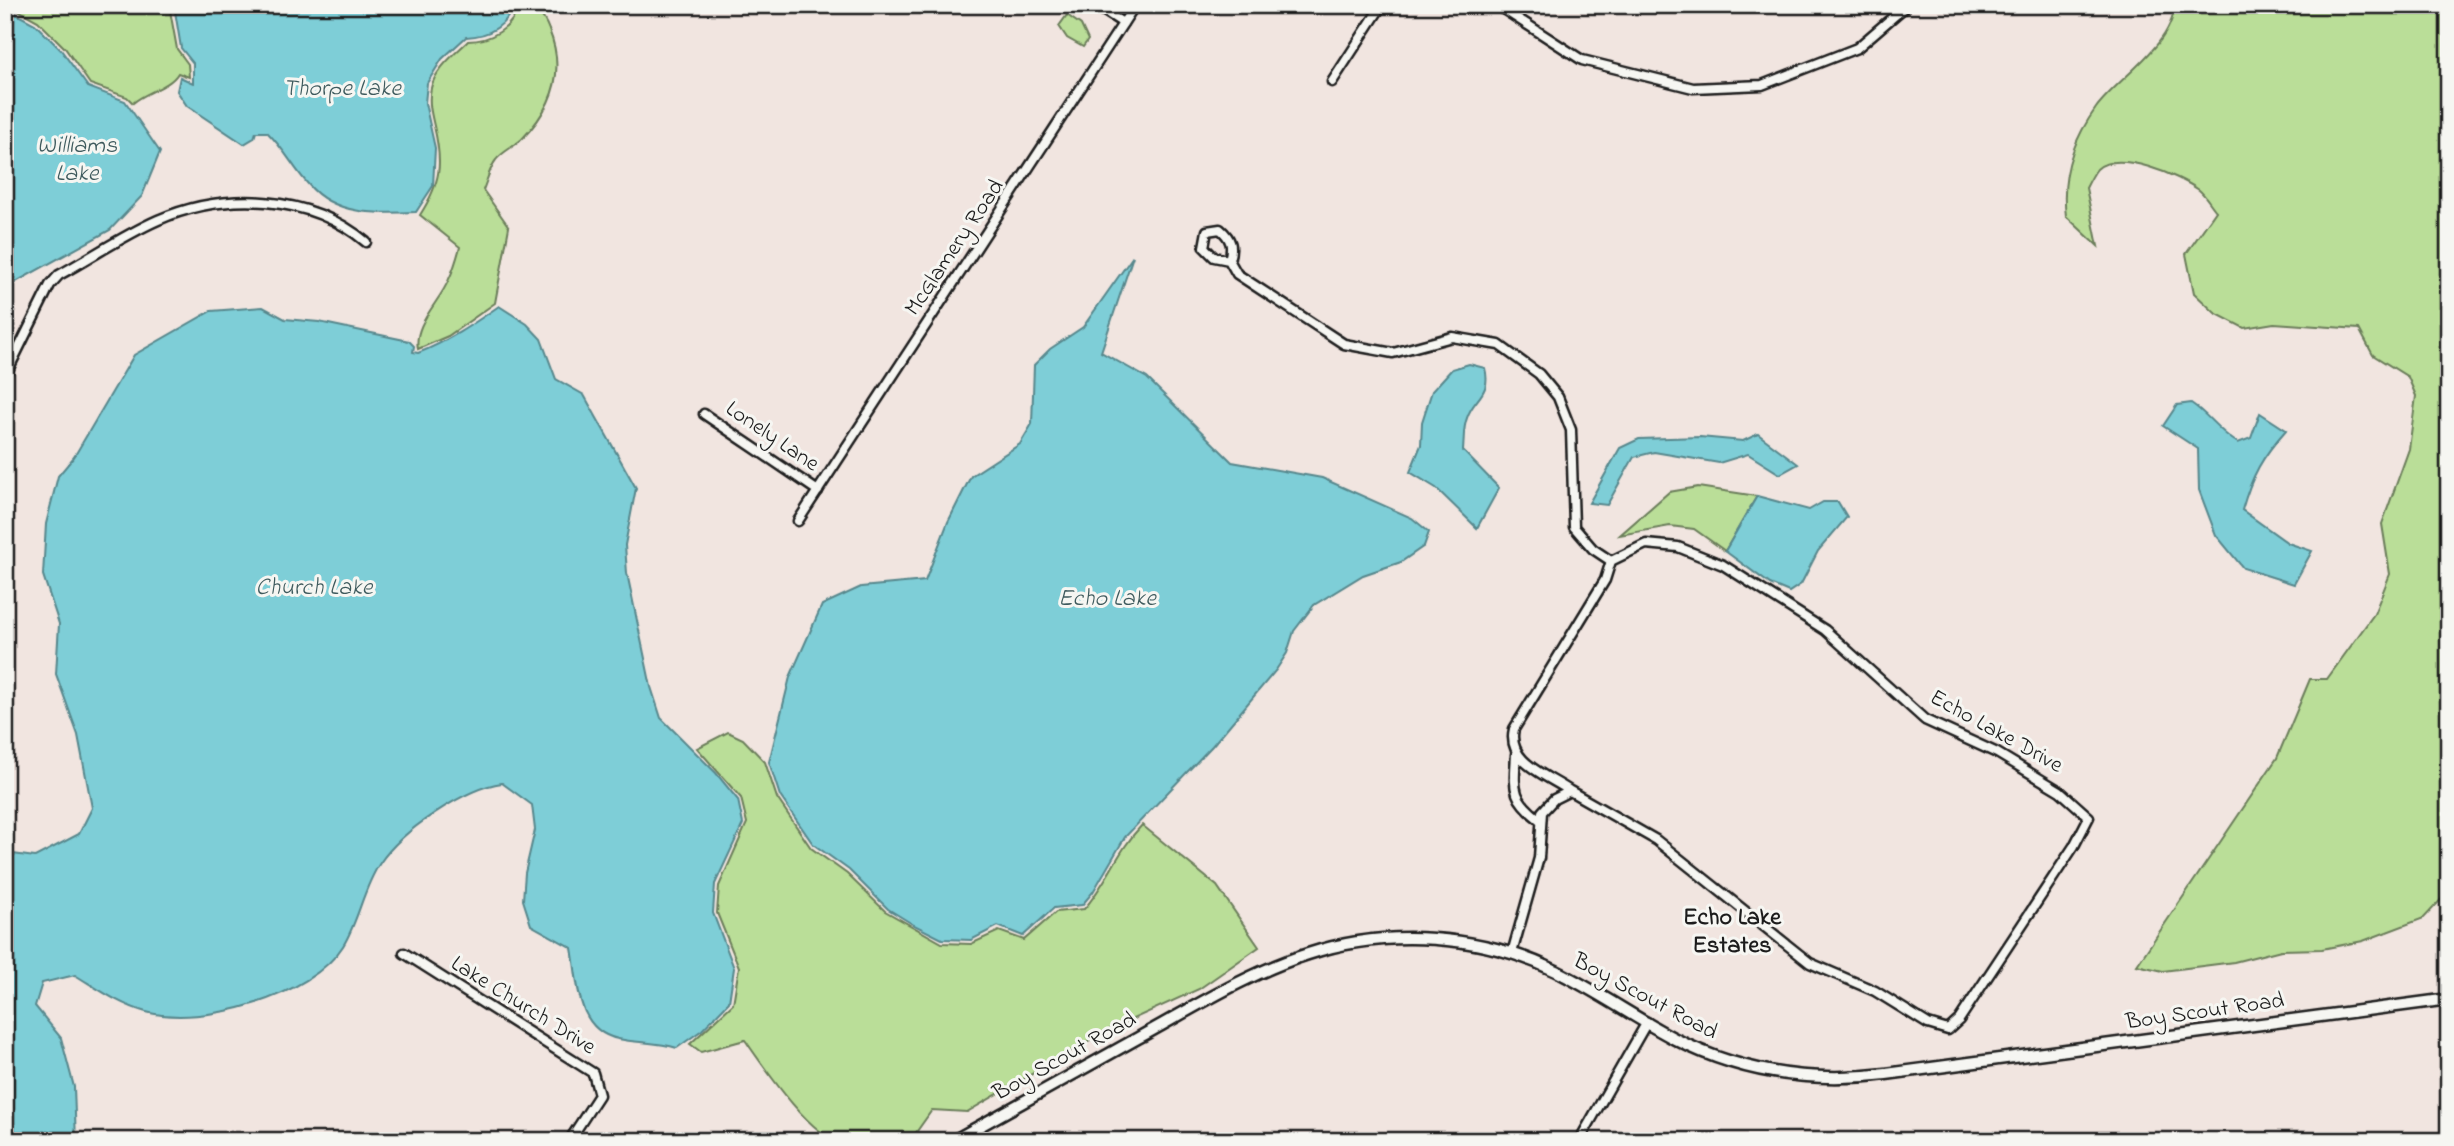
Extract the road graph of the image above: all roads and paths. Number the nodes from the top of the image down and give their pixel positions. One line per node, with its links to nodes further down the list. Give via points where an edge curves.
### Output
1 (1095, 5): 6 (street)
2 (1135, 5): 6 (street, McGlamery Road)
3 (1382, 5): 7 (street)
4 (1497, 5): 5 (street, via 1582,60 1693,88 1762,85 1857,47)
5 (1907, 5)
6 (1123, 23): 12 (street, McGlamery Road)
7 (1332, 82)
8 (366, 242): 10 (street, via 338,220 276,204 236,200 158,220 59,275)
9 (1229, 260): 14 (street, via 1237,274 1344,344 1393,353 1452,337 1499,345 1539,374 1558,397 1571,430 1574,527)
10 (5, 376)
11 (704, 414): 12 (street, Lonely Lane)
12 (818, 491): 13 (street, McGlamery Road)
13 (798, 521)
14 (1611, 561): 15 (street, via 1605,580 1520,717 1511,741); 16 (street, Echo Lake Drive, via 1646,544 1678,547 1725,566 1825,630 1925,720 1997,753 2060,791 2089,817 1959,1020 1948,1030 1810,963 1656,841)
15 (1516, 754): 16 (street, Echo Lake Drive); 17 (street, via 1514,781 1520,805)
16 (1570, 790): 17 (street, via 1548,803)
17 (1540, 820): 19 (street, via 1539,858)
18 (404, 953): 22 (street, Lake Church Drive, via 593,1073 598,1095)
19 (1512, 953): 21 (street, Boy Scout Road, via 1557,971); 23 (street, Boy Scout Road, via 1412,938 1359,942 1308,954 1236,985)
20 (2449, 999): 21 (street, Boy Scout Road, via 1841,1078 1794,1076 1733,1063)
21 (1647, 1022): 24 (street)
22 (569, 1141)
23 (953, 1141)
24 (1579, 1141)

